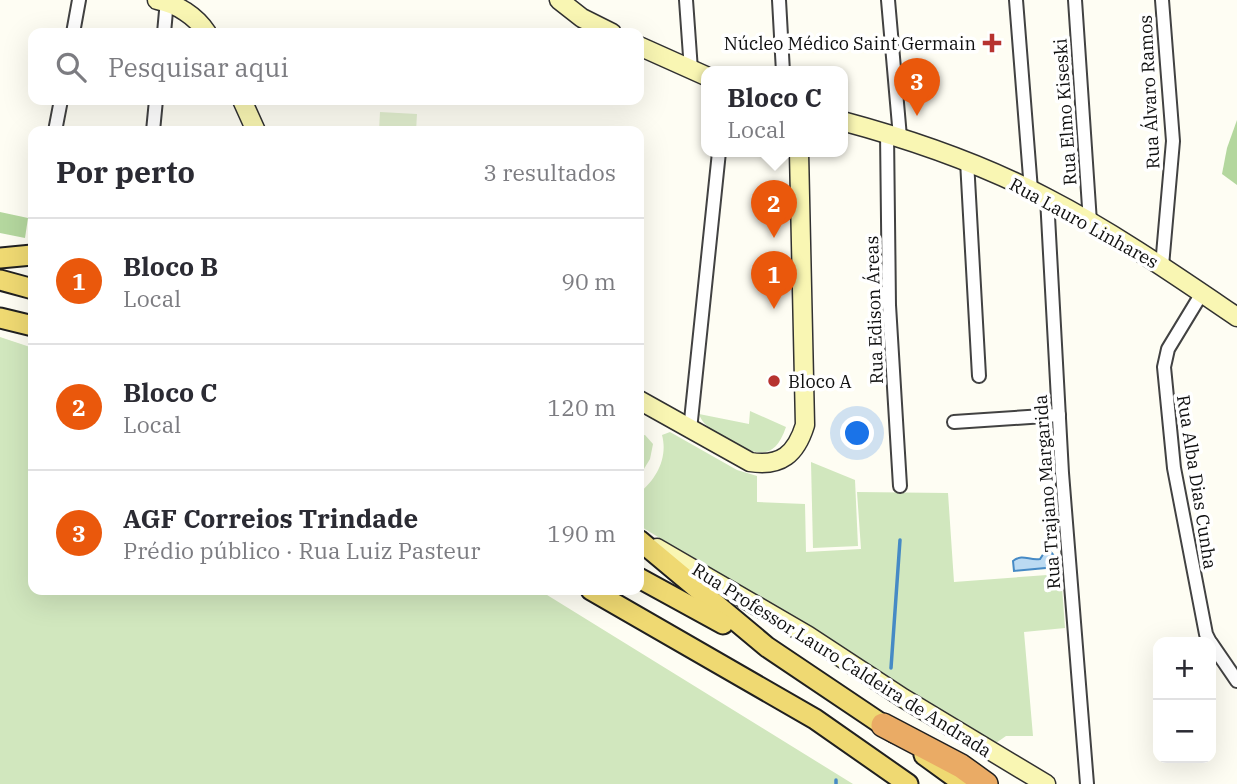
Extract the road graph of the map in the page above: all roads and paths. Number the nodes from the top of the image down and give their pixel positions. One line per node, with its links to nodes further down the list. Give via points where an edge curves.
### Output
1 (79, 0): 10 (street)
2 (559, 0): 13 (main road)
3 (686, 0): 16 (street)
4 (779, 0): 15 (street)
5 (888, 0): 24 (street, Rua Edison Áreas)
6 (1016, 0): 28 (street, Rua Trajano Margarida)
7 (1075, 0): 29 (street, Rua Elmo Kiseski)
8 (1162, 0): 34 (street, Rua Álvaro Ramos, via 1172,141)
9 (164, 1): 11 (street); 12 (main road)
10 (74, 28)
11 (164, 28)
12 (203, 28)
13 (602, 28)
14 (644, 48): 16 (main road)
15 (783, 66)
16 (698, 73)
17 (60, 105): 21 (street)
18 (156, 105): 22 (street)
19 (244, 105): 23 (main road)
20 (848, 123): 24 (main road, Rua Lauro Linhares)
21 (56, 126)
22 (153, 126)
23 (254, 126)
24 (894, 135): 27 (main road, Rua Lauro Linhares); 46 (street, Rua Edison Áreas, via 889,305)
25 (718, 157): 45 (street)
26 (799, 157): 45 (main road, via 805,425 800,441 792,453 764,464 750,462)
27 (967, 161): 28 (main road, Rua Lauro Linhares); 41 (street)
28 (1039, 194): 29 (main road, Rua Lauro Linhares); 43 (street, Rua Trajano Margarida)
29 (1090, 222): 34 (main road, Rua Lauro Linhares)
30 (0, 252): 31 (main road)
31 (28, 253)
32 (28, 254): 33 (main road)
33 (0, 258)
34 (1162, 266): 37 (main road, Rua Lauro Linhares)
35 (0, 280): 36 (main road)
36 (28, 288)
37 (1202, 293): 38 (main road, Rua Lauro Linhares); 51 (street, Rua Alba Dias Cunha, via 1168,349 1164,367 1174,468)
38 (1237, 317)
39 (0, 318): 40 (main road)
40 (28, 325)
41 (979, 376)
42 (644, 403): 45 (main road)
43 (1059, 415): 44 (street); 61 (street, Rua Trajano Margarida)
44 (954, 422)
45 (690, 430)
46 (900, 485)
47 (644, 541): 60 (main road, Rua Professor Lauro Caldeira de Andrada, via 807,635)
48 (644, 542): 52 (main road)
49 (644, 581): 52 (main road)
50 (600, 595): 57 (main road, via 815,719)
51 (1209, 637)
52 (767, 648): 55 (main road)
53 (1216, 650): 54 (street, Rua Alba Dias Cunha)
54 (1237, 681)
55 (883, 725): 56 (highway)
56 (962, 775): 58 (highway); 59 (main road)
57 (908, 784)
58 (986, 784)
59 (994, 784)
60 (1046, 784)
61 (1087, 784)

